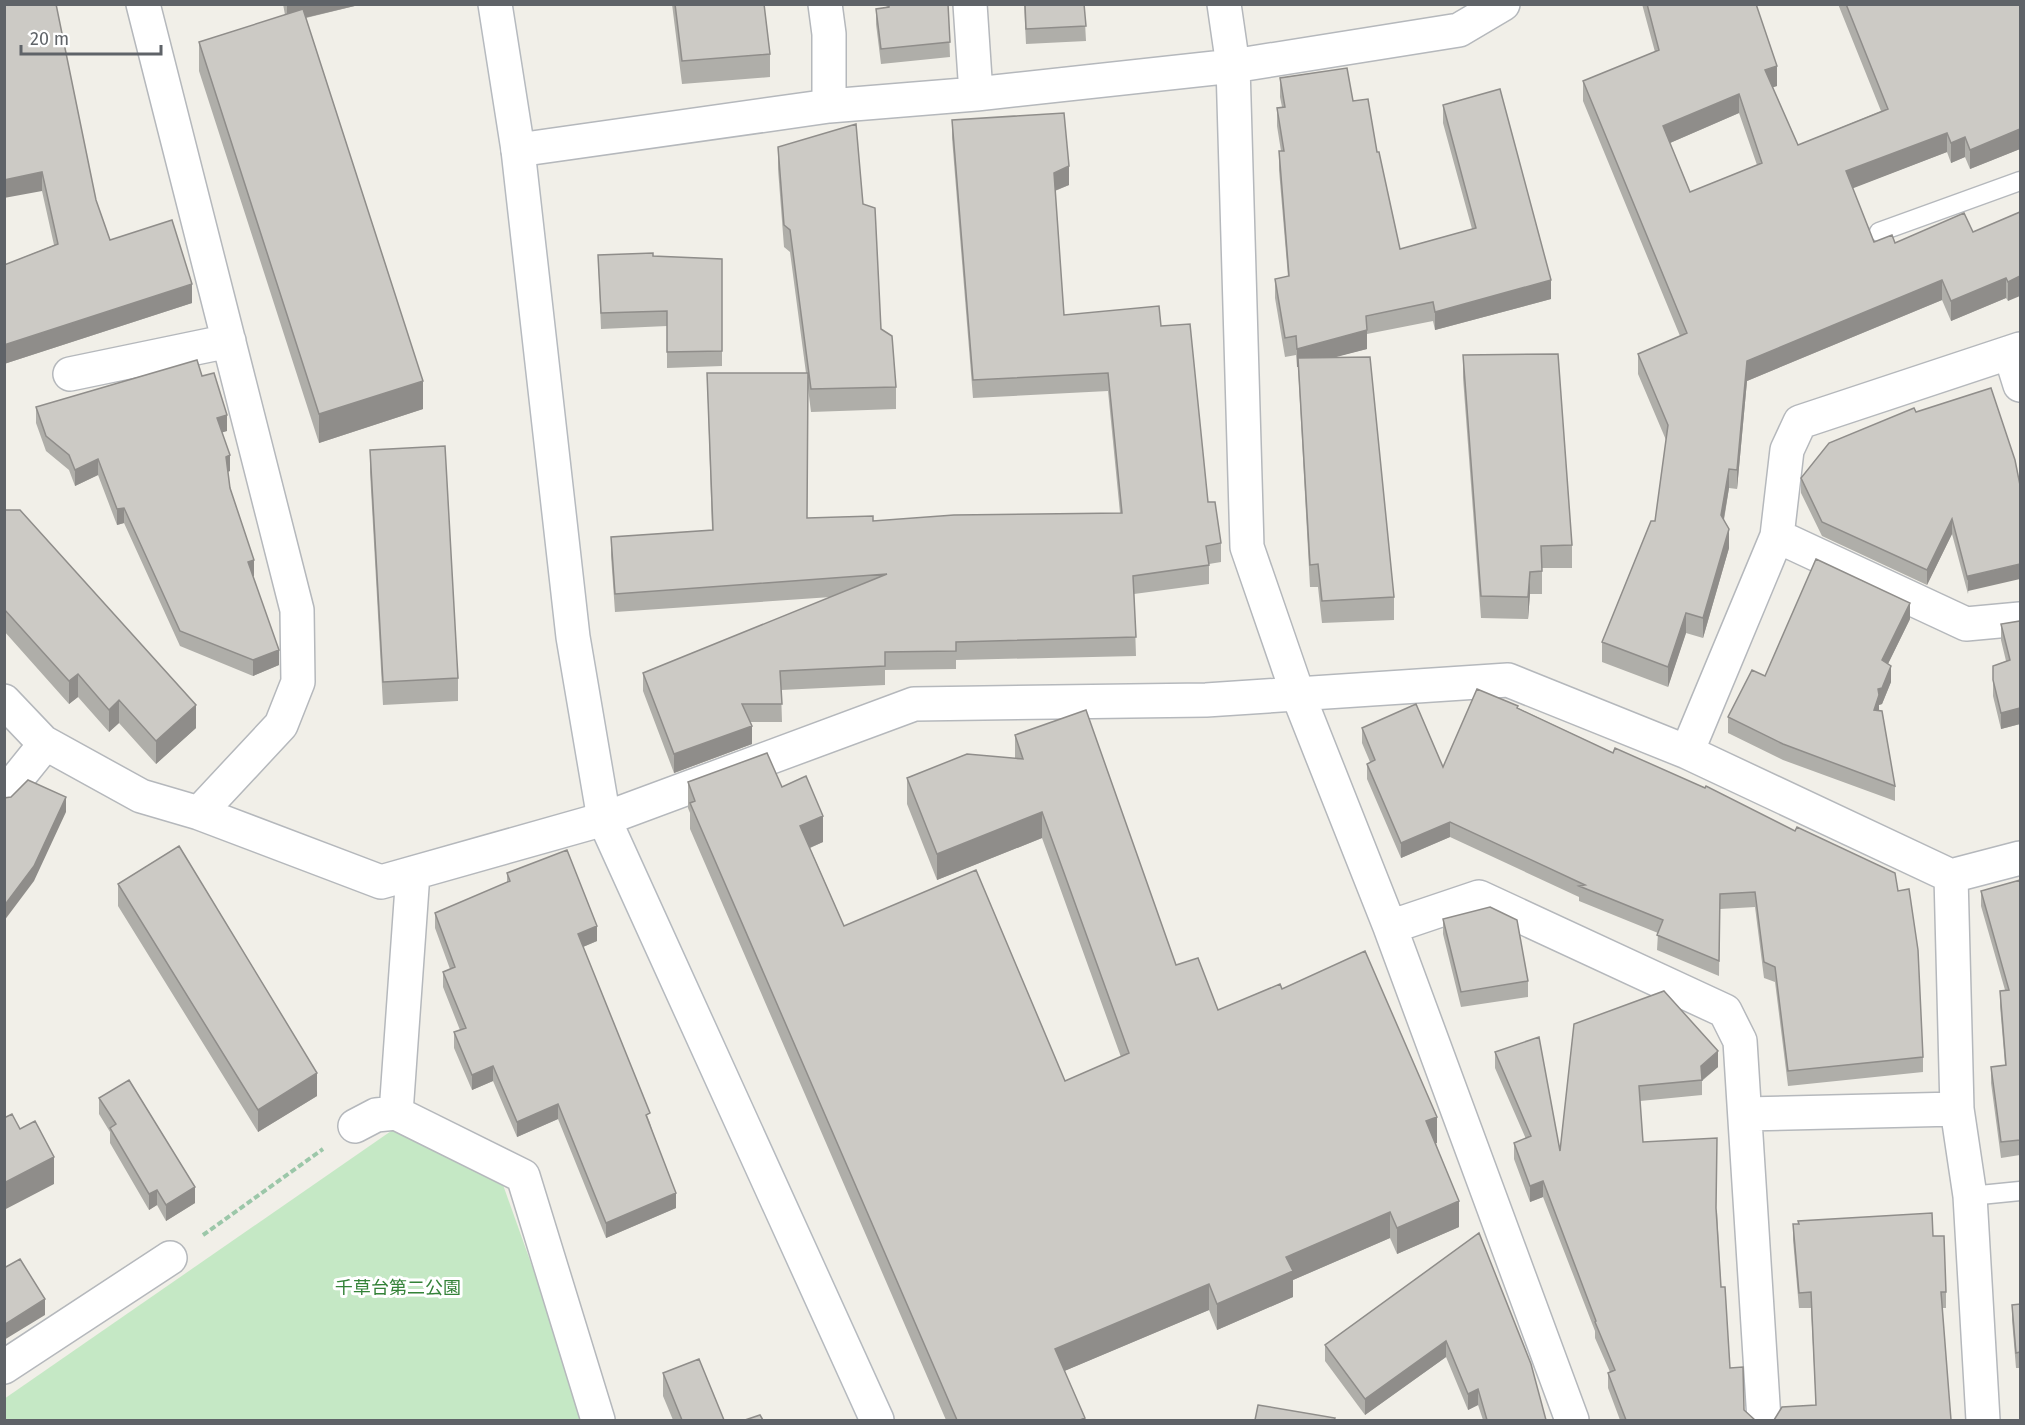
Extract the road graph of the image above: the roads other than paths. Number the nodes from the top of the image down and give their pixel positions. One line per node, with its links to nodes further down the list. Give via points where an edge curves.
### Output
1 (143, 4): 13 (street)
2 (495, 4): 10 (street)
3 (825, 4): 9 (street)
4 (970, 4): 8 (street)
5 (1224, 4): 7 (street)
6 (1503, 4): 7 (street, via 1459,30)
7 (1233, 66): 8 (street); 19 (street, via 1247,548)
8 (976, 94): 9 (street)
9 (829, 106): 10 (street)
10 (518, 150): 25 (street, via 573,637)
11 (2020, 181): 12 (lane)
12 (1879, 232)
13 (229, 341): 15 (street); 24 (street, via 297,610 298,682 281,725)
14 (2015, 351): 16 (street); 17 (street, via 1800,422 1787,450)
15 (70, 374)
16 (2020, 385)
17 (1777, 536): 18 (street, via 1965,624); 22 (street)
18 (2020, 619)
19 (1297, 692): 22 (street, via 1508,680); 25 (street, via 1206,700 914,704); 29 (street)
20 (4, 701): 21 (street)
21 (45, 744): 23 (street); 24 (street, via 141,796)
22 (1687, 752): 28 (street)
23 (4, 795)
24 (199, 813): 27 (street, via 381,882)
25 (604, 819): 27 (street); 39 (street)
26 (2020, 858): 28 (street)
27 (413, 873): 31 (street)
28 (1951, 876): 30 (street)
29 (1389, 927): 32 (street, via 1479,897 1725,1011 1740,1041); 40 (street)
30 (1956, 1109): 32 (street); 35 (street)
31 (396, 1113): 33 (street, via 376,1114); 38 (street, via 523,1176)
32 (1745, 1113): 41 (street)
33 (355, 1126)
34 (2020, 1191): 35 (lane)
35 (1970, 1196): 42 (street)
36 (170, 1258): 37 (street)
37 (4, 1367)
38 (598, 1420)
39 (877, 1420)
40 (1572, 1420)
41 (1764, 1420)
42 (1983, 1420)

